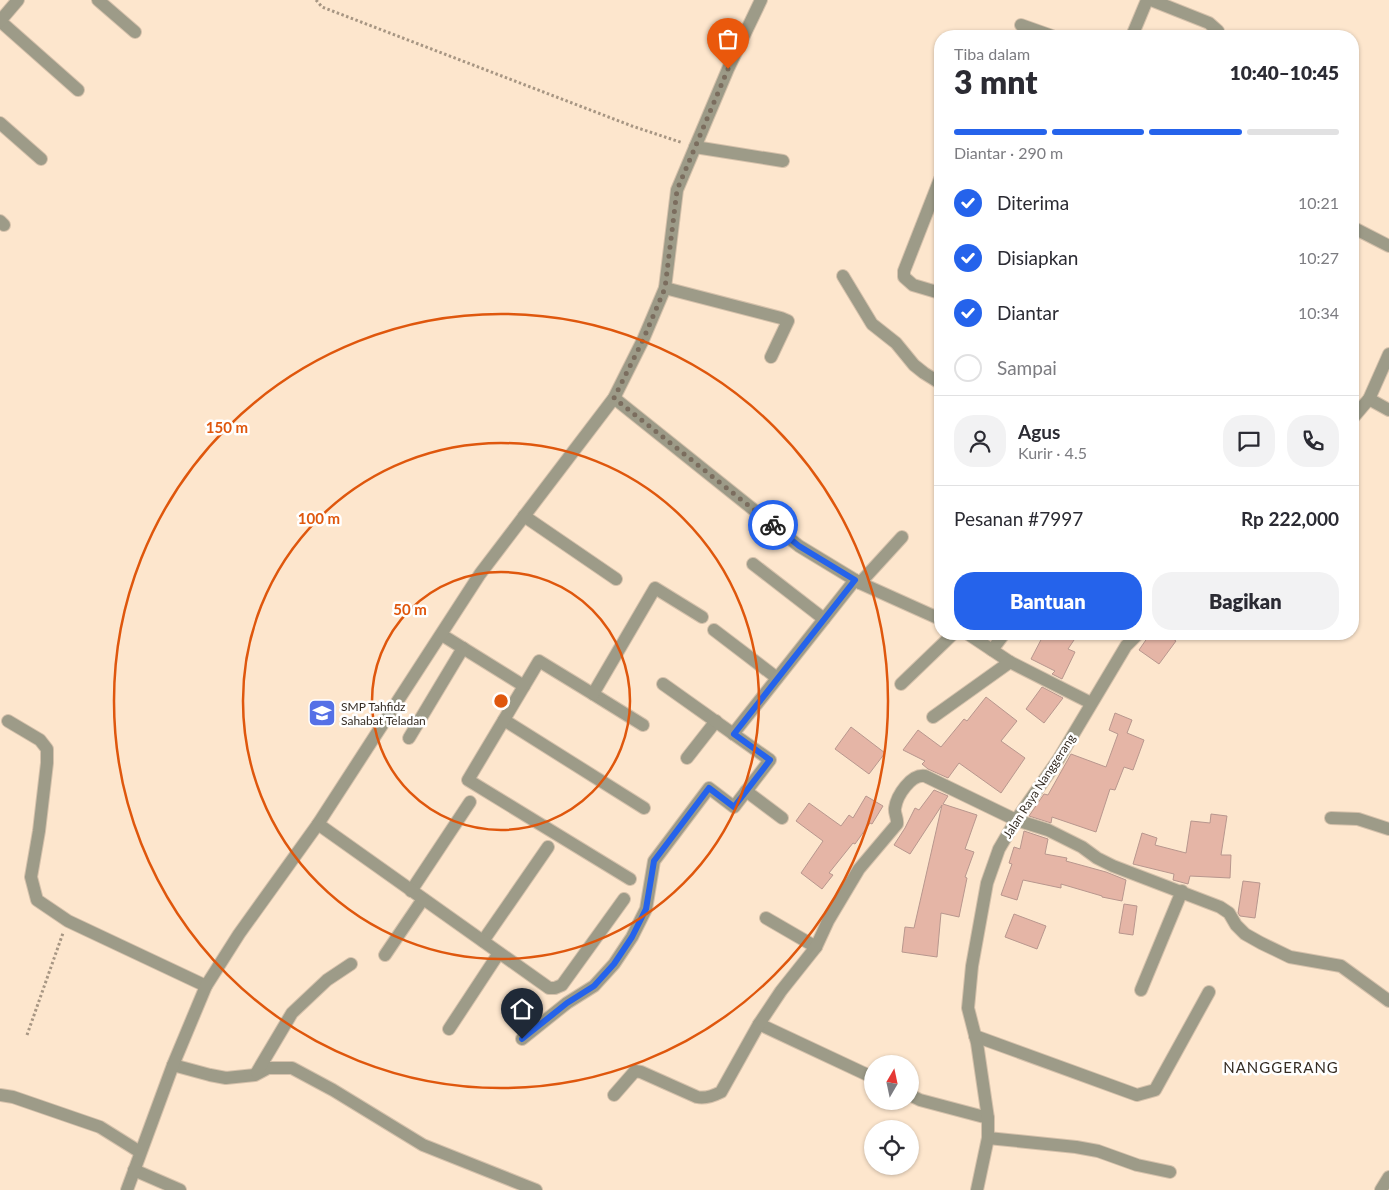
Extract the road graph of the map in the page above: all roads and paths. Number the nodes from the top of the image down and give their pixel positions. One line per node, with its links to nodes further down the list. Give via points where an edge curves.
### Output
1 (18, 0): 7 (street)
2 (98, 0): 12 (street)
3 (316, 0): 15 (path, via 322,7)
4 (761, 0): 15 (street)
5 (1147, 0): 10 (street)
6 (1151, 0): 11 (street, via 1209,23)
7 (0, 21): 13 (street)
8 (1021, 25): 9 (street)
9 (1035, 30)
10 (1134, 30)
11 (1217, 30)
12 (136, 32)
13 (78, 90)
14 (0, 123): 16 (street)
15 (694, 147): 17 (street); 22 (street, via 677,190)
16 (41, 159)
17 (783, 162)
18 (934, 194): 23 (street, via 904,277 913,285)
19 (1359, 231): 20 (street)
20 (1389, 246)
21 (843, 276): 26 (street, via 872,324 896,343 914,365)
22 (665, 288): 25 (street, via 788,321); 27 (street)
23 (934, 291)
24 (1389, 354): 28 (street)
25 (771, 357)
26 (934, 379)
27 (614, 398): 31 (street); 35 (street, via 799,546)
28 (1369, 399): 29 (street); 30 (street)
29 (1389, 410)
30 (1359, 411)
31 (524, 516): 34 (street); 40 (street, via 480,574)
32 (902, 537): 35 (street)
33 (753, 564): 38 (street)
34 (616, 579)
35 (857, 582): 36 (street); 38 (street)
36 (934, 616)
37 (702, 617): 52 (street, via 655,588)
38 (824, 619): 48 (street)
39 (714, 630): 48 (street)
40 (442, 635): 45 (street); 68 (street)
41 (947, 640): 50 (street)
42 (977, 640): 46 (street)
43 (1000, 640): 46 (street)
44 (1132, 640): 53 (street, Jalan Raya Nanggerang)
45 (463, 648): 51 (street); 60 (street)
46 (992, 650): 47 (street)
47 (1010, 662): 53 (street); 54 (street)
48 (777, 678): 59 (street)
49 (663, 684): 57 (street)
50 (901, 684)
51 (524, 686): 52 (street, via 539,661); 55 (street)
52 (593, 694): 58 (street)
53 (1091, 702): 67 (street, Jalan Raya Nanggerang, via 1058,760)
54 (933, 717)
55 (504, 720): 64 (street); 71 (street, via 468,780)
56 (8, 721): 77 (street, via 40,740 47,749 31,877 37,900)
57 (716, 721): 59 (street); 61 (street)
58 (643, 725)
59 (734, 734): 62 (street, via 770,760)
60 (409, 738)
61 (687, 758)
62 (746, 791): 65 (street); 91 (street, via 734,807 709,788 654,861 646,909 614,964 594,986)
63 (470, 802): 72 (street)
64 (644, 808)
65 (782, 818)
66 (1331, 818): 69 (street, via 1358,819)
67 (1016, 820): 73 (street, via 1048,830 1113,866); 79 (street, via 925,776 915,777 905,786 895,807 897,824 859,869 828,920); 90 (street, Jalan Raya Nanggerang, via 999,849 988,883 972,966 968,1008)
68 (318, 824): 72 (street); 83 (street)
69 (1389, 829)
70 (548, 847): 78 (street)
71 (630, 879)
72 (411, 891): 74 (street)
73 (1182, 892): 84 (street); 86 (street, via 1220,907 1229,913 1245,934 1275,951 1342,966)
74 (423, 899): 78 (street); 81 (street)
75 (624, 899): 80 (street, via 559,988 549,988)
76 (766, 918): 79 (street)
77 (68, 921): 83 (street); 89 (path)
78 (483, 941): 80 (street)
79 (816, 947): 87 (street)
80 (499, 953): 88 (street)
81 (385, 955)
82 (352, 964): 94 (street, via 326,980 292,1013)
83 (206, 986): 92 (street)
84 (1141, 990)
85 (1208, 992): 90 (street, via 1155,1090 1137,1095)
86 (1389, 1001)
87 (759, 1024): 93 (street); 96 (street, via 721,1092 697,1097 635,1071)
88 (448, 1029)
89 (27, 1036)
90 (975, 1036): 98 (street, Jalan Raya Nanggerang)
91 (522, 1039)
92 (173, 1065): 94 (street, via 226,1078); 100 (street)
93 (864, 1073)
94 (256, 1075): 106 (street, via 268,1068 292,1068 423,1145)
95 (0, 1095): 100 (street, via 100,1127)
96 (614, 1095)
97 (919, 1100): 98 (street)
98 (988, 1118): 99 (street, Jalan Raya Nanggerang)
99 (988, 1138): 102 (street, via 1084,1148); 107 (street, Jalan Raya Nanggerang)
100 (140, 1152): 101 (street)
101 (134, 1170): 104 (street); 105 (street)
102 (1170, 1172)
103 (1389, 1176): 108 (street)
104 (127, 1190)
105 (180, 1190)
106 (536, 1190)
107 (977, 1190)
108 (1381, 1190)

